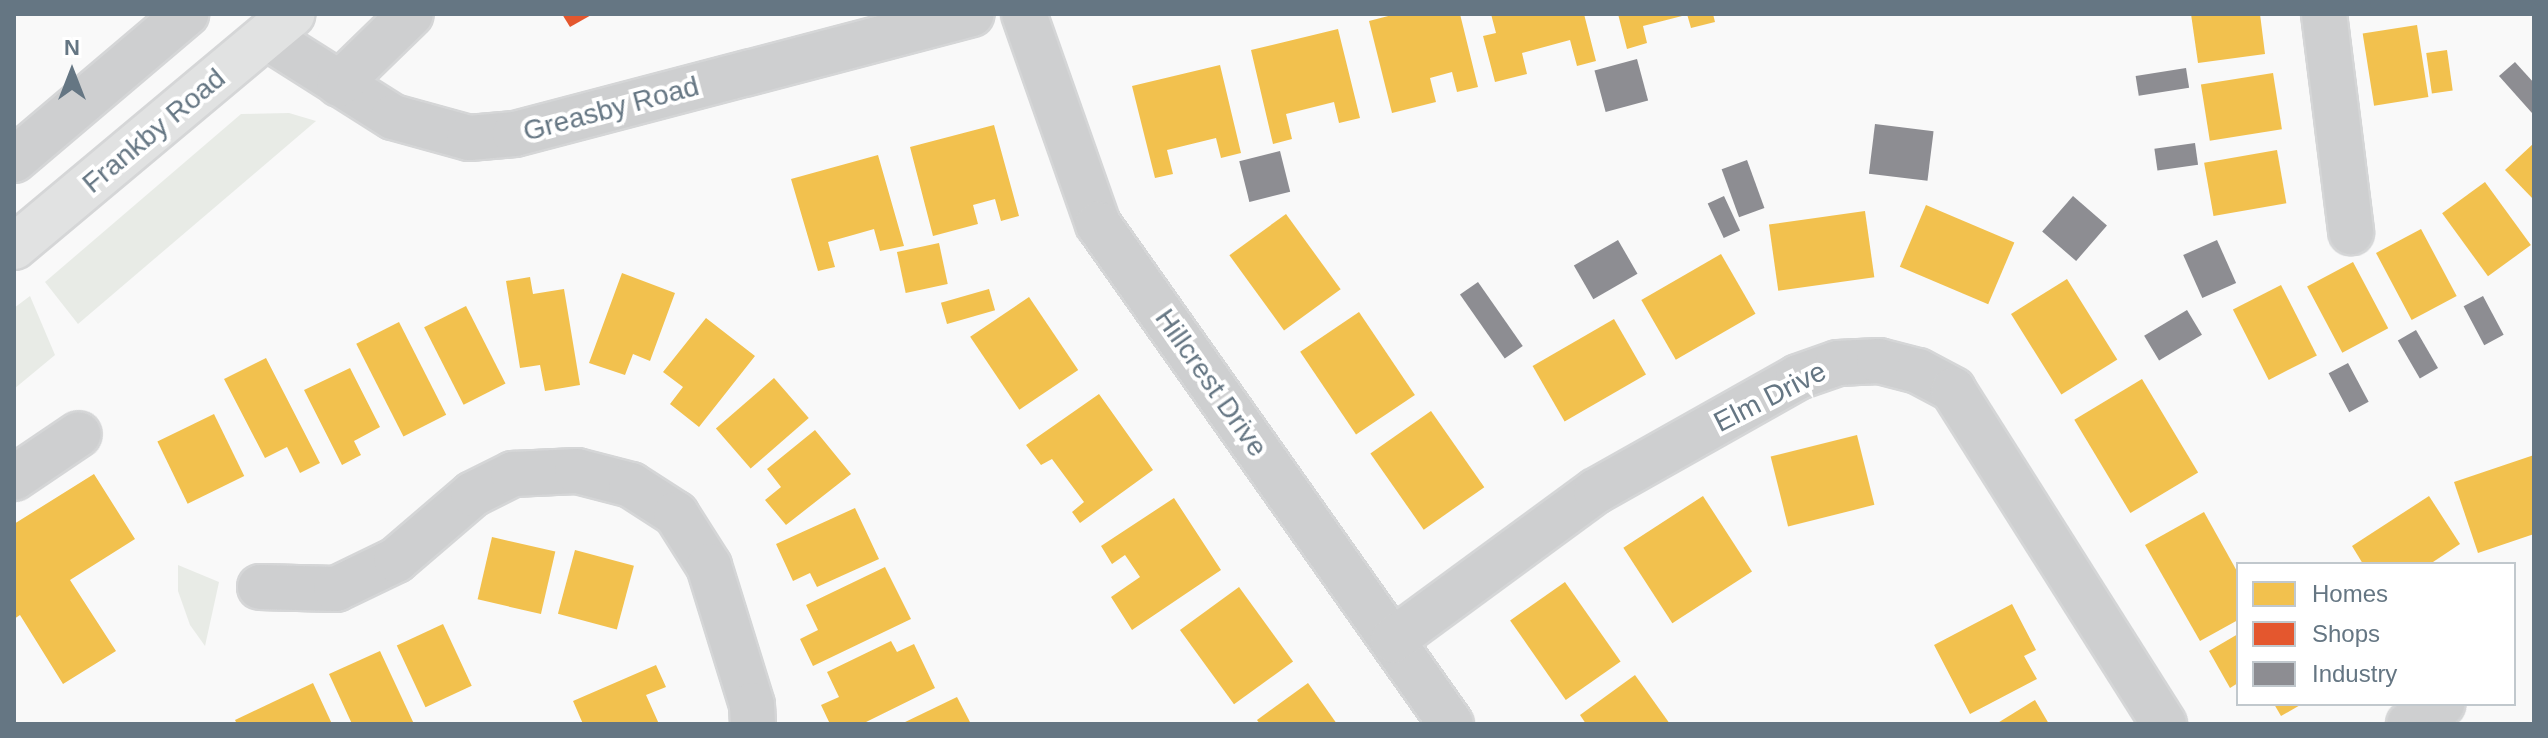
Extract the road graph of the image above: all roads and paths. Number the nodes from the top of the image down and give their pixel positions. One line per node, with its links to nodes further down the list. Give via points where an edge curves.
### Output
1 (186, 14): 8 (street)
2 (411, 14): 7 (street)
3 (971, 14): 7 (street, Greasby Road, via 515,134 469,138 393,117)
4 (1024, 14): 14 (street, Hillcrest Drive, via 1098,224)
5 (2324, 14): 9 (street)
6 (280, 26): 7 (street, Greasby Road); 10 (main road, Frankby Road)
7 (339, 84)
8 (14, 160)
9 (2351, 232)
10 (14, 247)
11 (79, 434): 12 (street)
12 (14, 478)
13 (260, 587): 16 (street, via 336,589 396,560 473,494 513,474 577,471 631,485 676,514 709,566 752,705)
14 (1393, 640): 17 (street, Hillcrest Drive); 18 (street, Elm Drive, via 1596,491 1798,377 1838,363 1879,361 1918,371 1953,390)
15 (2439, 706): 19 (street)
16 (753, 724)
17 (1451, 724)
18 (2164, 724)
19 (2409, 724)

